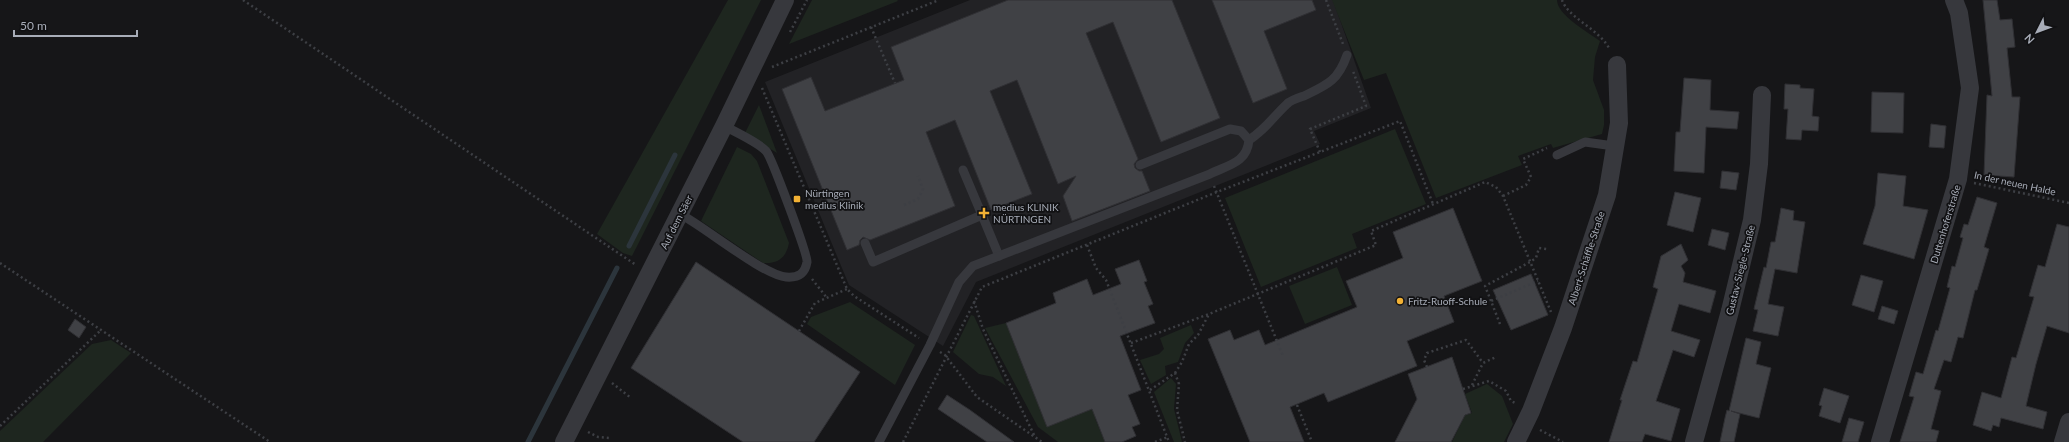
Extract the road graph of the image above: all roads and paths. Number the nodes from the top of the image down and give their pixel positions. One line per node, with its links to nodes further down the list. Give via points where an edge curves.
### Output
1 (243, 0): 36 (path)
2 (785, 0): 13 (street, Auf dem Säer)
3 (939, 0): 6 (path)
4 (1562, 0): 8 (path, via 1579,19 1606,41)
5 (1954, 0): 21 (street, Duttenhoferstraße, via 1959,13 1970,88)
6 (871, 27): 9 (path); 10 (path)
7 (1347, 55): 14 (lane, via 1342,70 1334,78 1324,86 1288,103 1263,131)
8 (1617, 65): 15 (street, Albert-Schäffle-Straße, via 1619,123)
9 (772, 67)
10 (895, 84)
11 (762, 88): 38 (path)
12 (1762, 95): 81 (street, Gustav-Siegle-Straße, via 1759,164 1752,220)
13 (724, 126): 27 (street, Auf dem Säer); 35 (lane, via 766,151 803,241 808,260)
14 (1249, 140): 17 (lane, via 1241,131 1230,129); 19 (lane, via 1248,150 1242,158)
15 (1614, 146): 16 (lane, via 1585,142); 79 (street, Albert-Schäffle-Straße, via 1607,195 1583,271 1540,388)
16 (1557, 155): 23 (path, via 1547,148 1523,159 1530,178 1526,185)
17 (1140, 165)
18 (963, 170): 28 (lane)
19 (1210, 174): 22 (path); 32 (lane)
20 (918, 176): 25 (path, via 923,189 918,199)
21 (1958, 179): 24 (path, In der neuen Halde); 82 (street, Duttenhoferstraße)
22 (1217, 192): 26 (path, via 1400,121); 30 (path); 39 (path)
23 (1503, 196): 26 (path, via 1496,187 1485,182); 33 (path)
24 (2069, 203)
25 (904, 204)
26 (1433, 204): 39 (path, via 1371,231 1376,245)
27 (680, 214): 35 (lane, via 765,270 793,278 800,276); 36 (street, Auf dem Säer)
28 (982, 215): 29 (lane, via 873,262); 32 (lane)
29 (865, 243)
30 (1087, 245): 41 (path, via 982,287); 48 (path, via 1096,268 1106,280)
31 (1547, 249): 33 (path, via 1539,248 1536,258)
32 (999, 256): 49 (lane, via 973,266 959,282)
33 (1530, 262): 37 (path); 42 (path, via 1485,286)
34 (0, 263): 46 (path)
35 (805, 270): 40 (path)
36 (649, 274): 55 (street, Auf dem Säer)
37 (1538, 281): 42 (path); 44 (path)
38 (847, 289): 40 (path); 49 (path)
39 (1258, 293): 43 (path); 51 (path)
40 (827, 298): 47 (path, via 815,303)
41 (974, 301): 50 (path); 69 (path, via 983,329)
42 (1490, 301): 45 (path)
43 (1209, 314): 48 (path); 56 (path, via 1198,335 1189,344)
44 (1552, 315)
45 (1500, 324)
46 (101, 330): 64 (path); 70 (path)
47 (799, 331)
48 (1131, 343): 59 (path)
49 (930, 345): 50 (path); 72 (lane)
50 (945, 355): 69 (path, via 977,397); 73 (path)
51 (1283, 356)
52 (1496, 357): 53 (path)
53 (1483, 363): 54 (path, via 1466,340 1428,353 1424,360); 57 (path)
54 (1427, 367)
55 (599, 373): 60 (path); 71 (street, Auf dem Säer)
56 (1175, 373): 59 (path); 77 (path, via 1179,384 1177,410)
57 (1472, 385): 58 (path); 61 (path, via 1489,381 1506,391)
58 (1463, 389)
59 (1150, 390): 67 (path)
60 (631, 398)
61 (1511, 401)
62 (1297, 405): 78 (path)
63 (2069, 422): 83 (street)
64 (0, 426)
65 (589, 431): 68 (path, via 598,437)
66 (1548, 434): 80 (path)
67 (1168, 436): 75 (path); 76 (path)
68 (610, 438)
69 (1035, 438): 74 (path)
70 (270, 442)
71 (564, 442)
72 (879, 442)
73 (903, 442)
74 (1042, 442)
75 (1155, 442)
76 (1169, 442)
77 (1185, 442)
78 (1312, 442)
79 (1516, 442)
80 (1563, 442)
81 (1694, 442)
82 (1880, 442)
83 (2063, 442)

